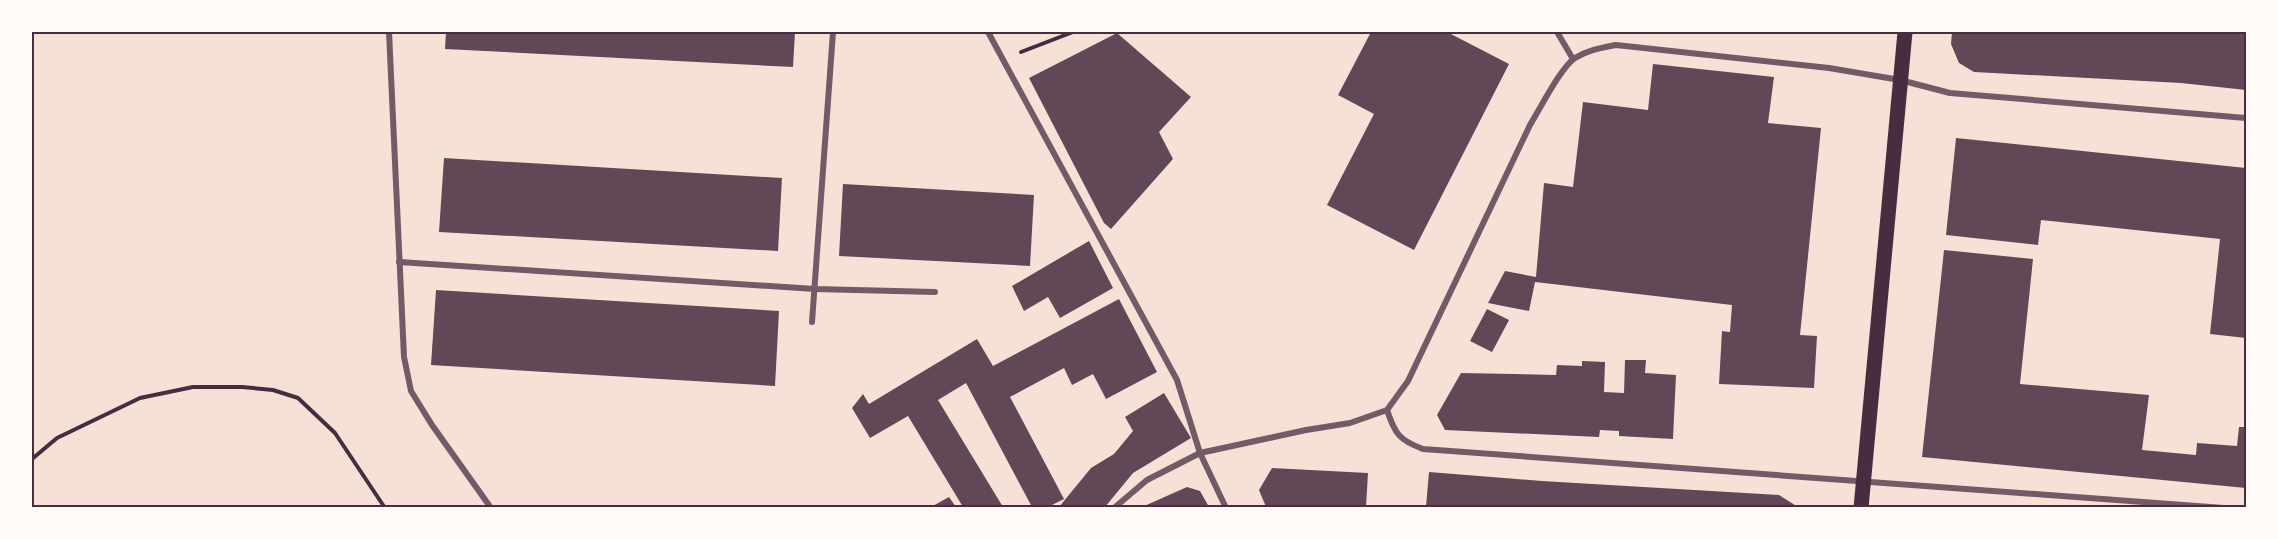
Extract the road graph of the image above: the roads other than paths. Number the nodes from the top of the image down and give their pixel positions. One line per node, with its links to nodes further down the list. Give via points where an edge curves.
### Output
1 (389, 32): 9 (street)
2 (833, 32): 10 (street)
3 (988, 32): 14 (street, via 1177,380)
4 (1557, 32): 6 (street)
5 (1905, 32): 7 (main road)
6 (1573, 59): 7 (street, via 1594,49 1616,45 1829,68); 13 (street, via 1530,125 1408,381)
7 (1900, 80): 8 (street, via 1950,93); 15 (main road)
8 (2247, 118)
9 (399, 262): 10 (street); 16 (street, via 404,357 411,391)
10 (815, 289): 11 (street); 12 (street)
11 (935, 292)
12 (812, 322)
13 (1387, 410): 14 (street, via 1350,423); 15 (street, via 1395,432 1406,442 1424,449)
14 (1200, 453): 17 (street, via 1147,480); 18 (street)
15 (1864, 480): 19 (main road); 20 (street)
16 (490, 507)
17 (1114, 507)
18 (1226, 507)
19 (1861, 507)
20 (2224, 507)

